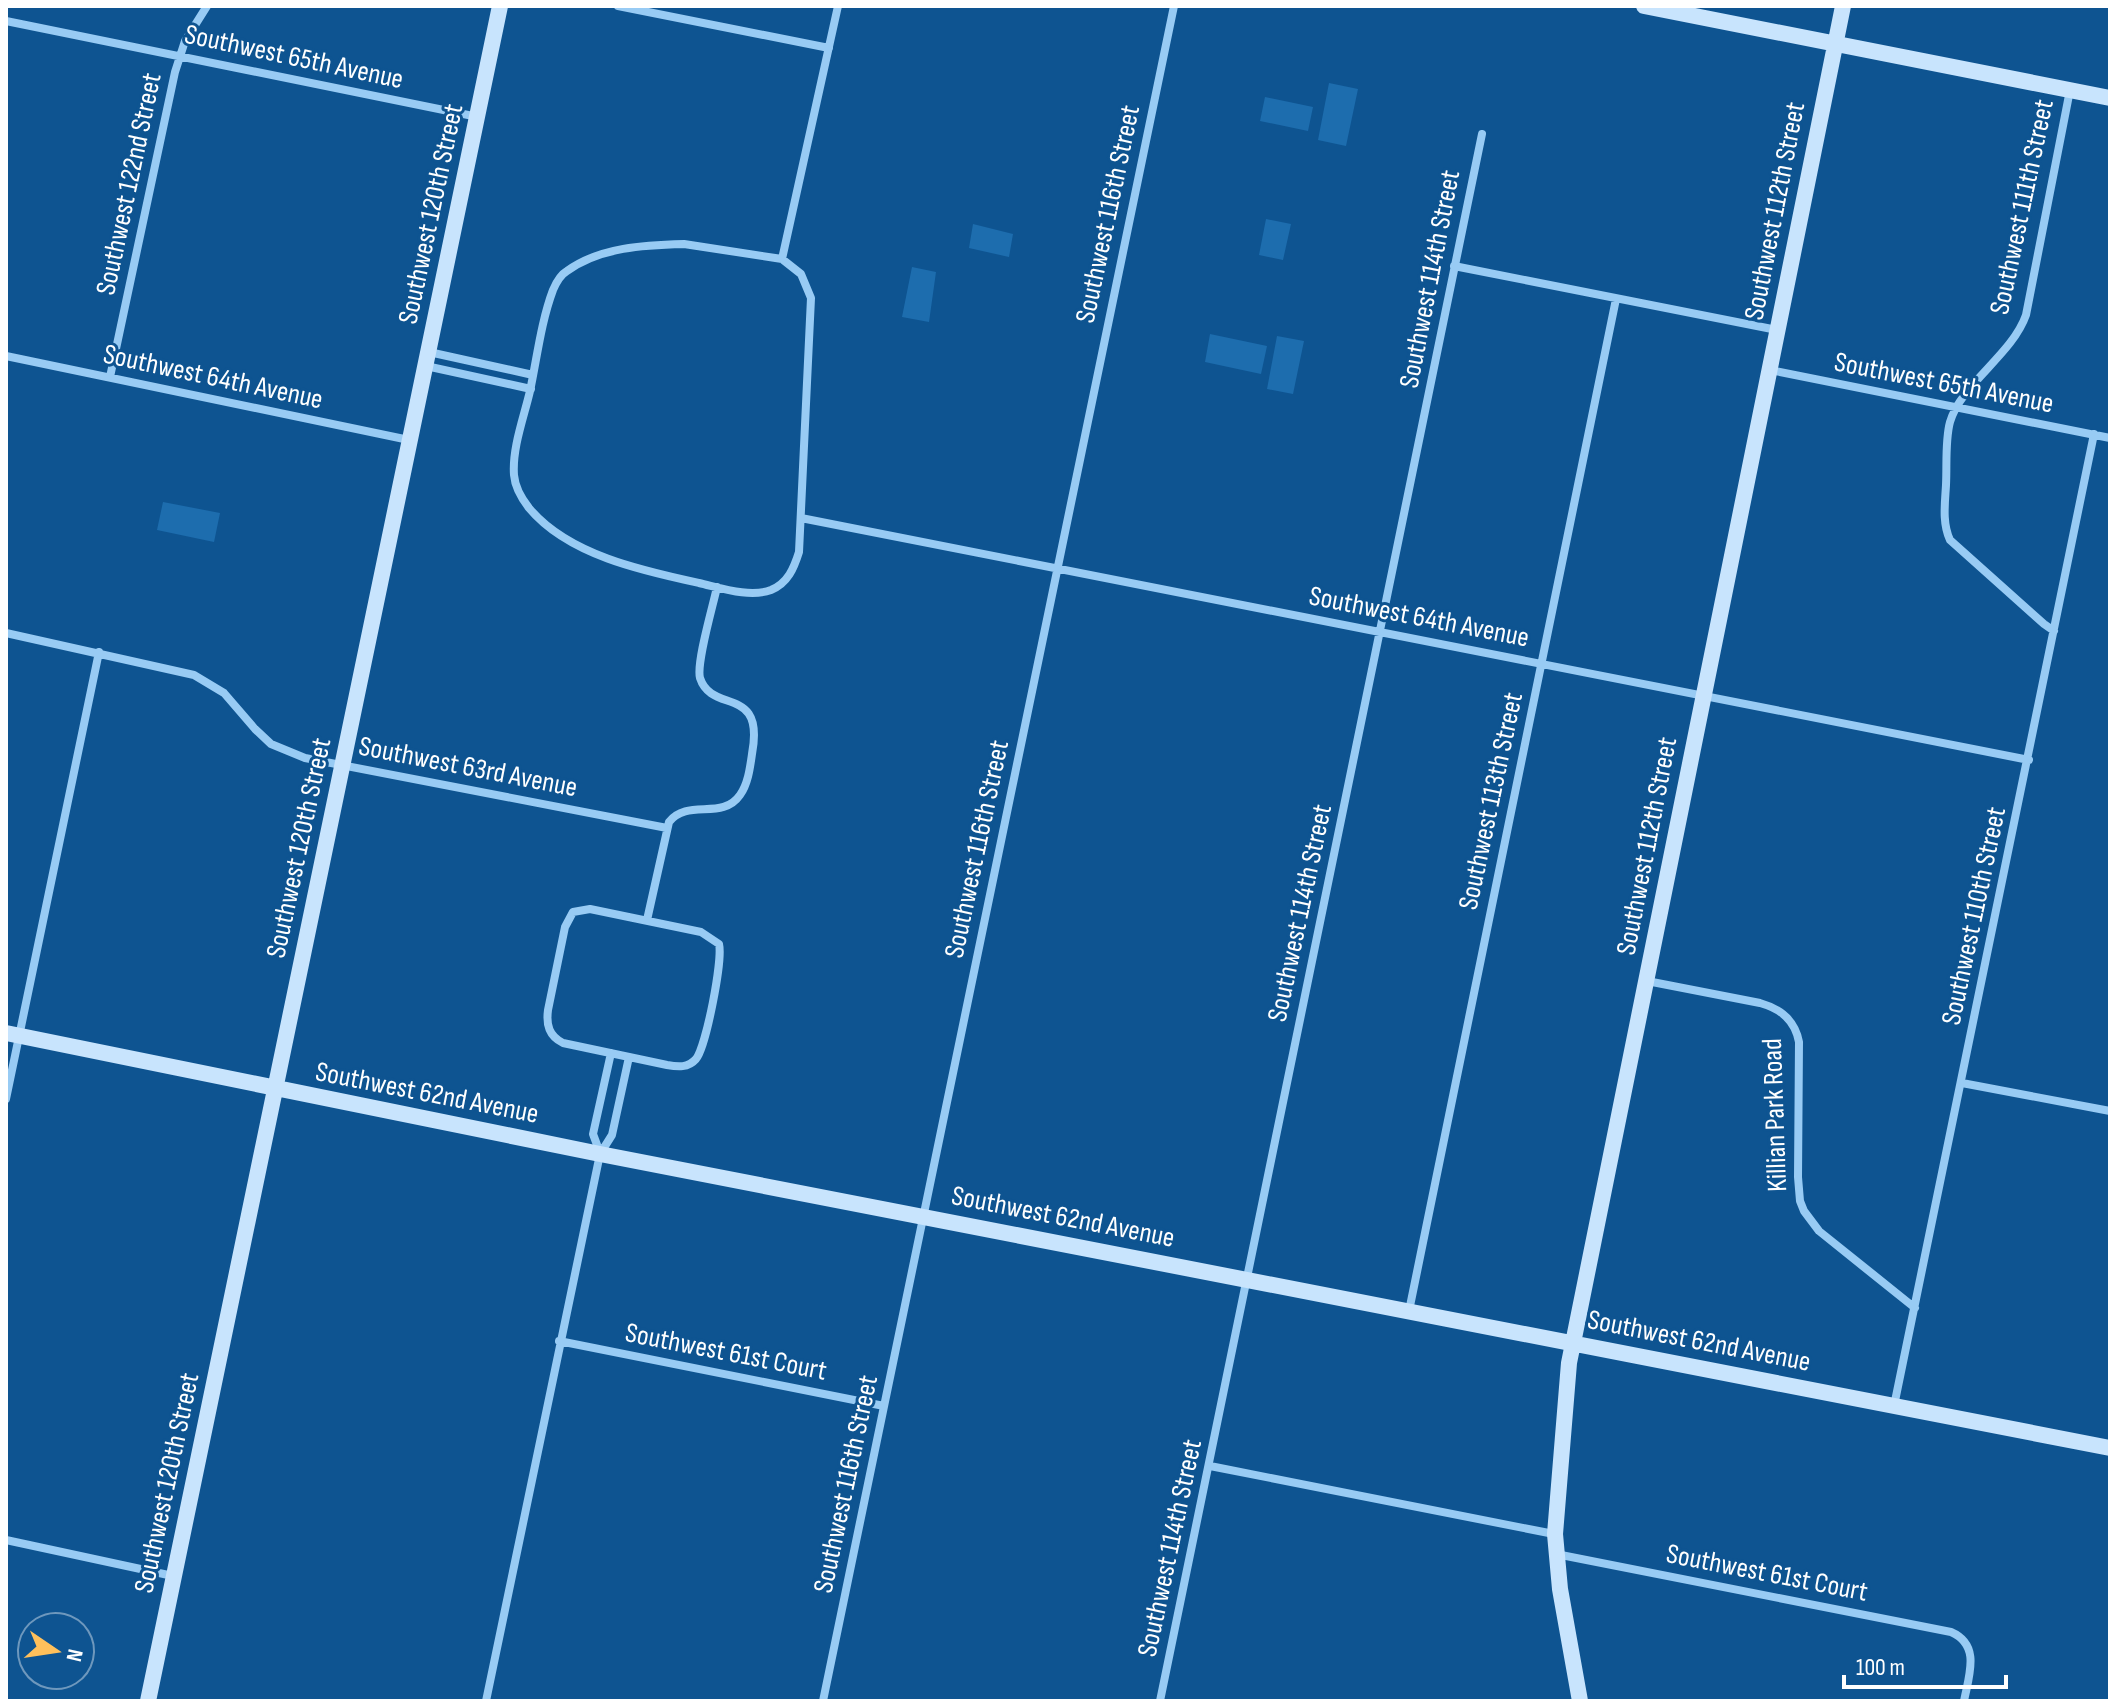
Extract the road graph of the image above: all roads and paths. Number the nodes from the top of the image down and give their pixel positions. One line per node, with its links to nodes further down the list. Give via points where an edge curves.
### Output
1 (207, 6): 11 (street, Southwest 122nd Street)
2 (500, 6): 14 (street, Southwest 120th Street)
3 (618, 6): 10 (street)
4 (838, 6): 10 (street)
5 (1174, 6): 31 (street, Southwest 116th Street)
6 (1644, 6): 9 (street)
7 (1843, 6): 9 (street, Southwest 112th Street)
8 (6, 21): 11 (street, Southwest 65th Avenue)
9 (1835, 43): 12 (street); 19 (street, Southwest 112th Street)
10 (829, 48): 16 (street)
11 (180, 56): 14 (street, Southwest 65th Avenue); 24 (street, Southwest 122nd Street)
12 (2070, 90): 13 (street); 26 (street, Southwest 111th Street, via 2024,322)
13 (2110, 98)
14 (478, 117): 21 (street, Southwest 120th Street)
15 (1482, 134): 17 (street, Southwest 114th Street)
16 (782, 259): 23 (street, via 684,244 623,249 581,263 567,270 553,290); 30 (street, via 801,274 811,298)
17 (1454, 266): 18 (street); 34 (street, Southwest 114th Street)
18 (1616, 299): 19 (street); 37 (street, Southwest 113th Street)
19 (1778, 330): 22 (street, Southwest 112th Street)
20 (6, 356): 24 (street, Southwest 64th Avenue)
21 (428, 359): 23 (street); 25 (street); 29 (street, Southwest 120th Street)
22 (1770, 370): 26 (street, Southwest 65th Avenue); 38 (street, Southwest 112th Street)
23 (533, 375): 25 (street)
24 (110, 377): 29 (street, Southwest 64th Avenue)
25 (531, 389): 32 (street, via 514,473 529,508 572,541 606,557)
26 (1958, 408): 27 (street, Southwest 65th Avenue); 33 (street, via 1950,422 1946,532 1956,547)
27 (2094, 434): 28 (street, Southwest 65th Avenue); 33 (street, Southwest 110th Street)
28 (2110, 438)
29 (410, 440): 40 (street, Southwest 120th Street)
30 (801, 518): 31 (street, Southwest 64th Avenue); 32 (street, via 796,563 780,585 761,593)
31 (1056, 568): 34 (street, Southwest 64th Avenue); 52 (street, Southwest 116th Street)
32 (717, 587): 41 (street, via 701,680 707,689 749,713 755,732 752,759 734,802 721,809 679,812)
33 (2054, 631): 39 (street, Southwest 110th Street)
34 (1380, 632): 37 (street, Southwest 64th Avenue); 53 (street, Southwest 114th Street)
35 (6, 633): 36 (street, Southwest 63rd Avenue)
36 (99, 652): 40 (street, Southwest 63rd Avenue, via 194,675 224,693 271,744); 44 (street)
37 (1542, 663): 38 (street, Southwest 64th Avenue); 55 (street, Southwest 113th Street)
38 (1704, 695): 39 (street, Southwest 64th Avenue); 43 (street, Southwest 112th Street)
39 (2029, 760): 47 (street, Southwest 110th Street)
40 (343, 765): 41 (street, Southwest 63rd Avenue); 48 (street, Southwest 120th Street)
41 (667, 828): 42 (street)
42 (647, 920): 45 (street, via 590,909 573,912 565,927 548,1010 549,1030 563,1043); 46 (street, via 701,932 719,944 720,963 703,1046 693,1062 676,1067)
43 (1646, 981): 54 (street, Killian Park Road, via 1760,1003 1790,1019 1799,1042 1798,1177 1804,1211 1819,1231); 57 (street, Southwest 112th Street)
44 (12, 1035): 48 (street, Southwest 62nd Avenue); 49 (street)
45 (611, 1053): 46 (street); 51 (street, via 593,1134)
46 (629, 1057): 51 (street, via 612,1135)
47 (1962, 1083): 50 (street); 54 (street, Southwest 110th Street)
48 (275, 1089): 51 (street, Southwest 62nd Avenue); 65 (street, Southwest 120th Street)
49 (6, 1099)
50 (2110, 1111)
51 (600, 1154): 52 (street, Southwest 62nd Avenue); 56 (street)
52 (924, 1217): 53 (street, Southwest 62nd Avenue); 58 (street, Southwest 116th Street)
53 (1247, 1280): 55 (street, Southwest 62nd Avenue); 61 (street, Southwest 114th Street)
54 (1915, 1308): 59 (street, Southwest 110th Street)
55 (1409, 1312): 57 (street, Southwest 62nd Avenue)
56 (559, 1341): 58 (street, Southwest 61st Court); 67 (street)
57 (1572, 1343): 59 (street, Southwest 62nd Avenue); 62 (street, Southwest 112th Street)
58 (884, 1406): 68 (street, Southwest 116th Street)
59 (1894, 1406): 60 (street, Southwest 62nd Avenue)
60 (2110, 1448)
61 (1210, 1466): 62 (street); 69 (street, Southwest 114th Street)
62 (1555, 1534): 64 (street, Southwest 112th Street)
63 (6, 1540): 65 (street)
64 (1556, 1554): 70 (street, Southwest 112th Street); 71 (street, Southwest 61st Court, via 1956,1634 1970,1650)
65 (174, 1576): 66 (street, Southwest 120th Street)
66 (148, 1701)
67 (486, 1701)
68 (823, 1701)
69 (1160, 1701)
70 (1580, 1701)
71 (1964, 1701)

